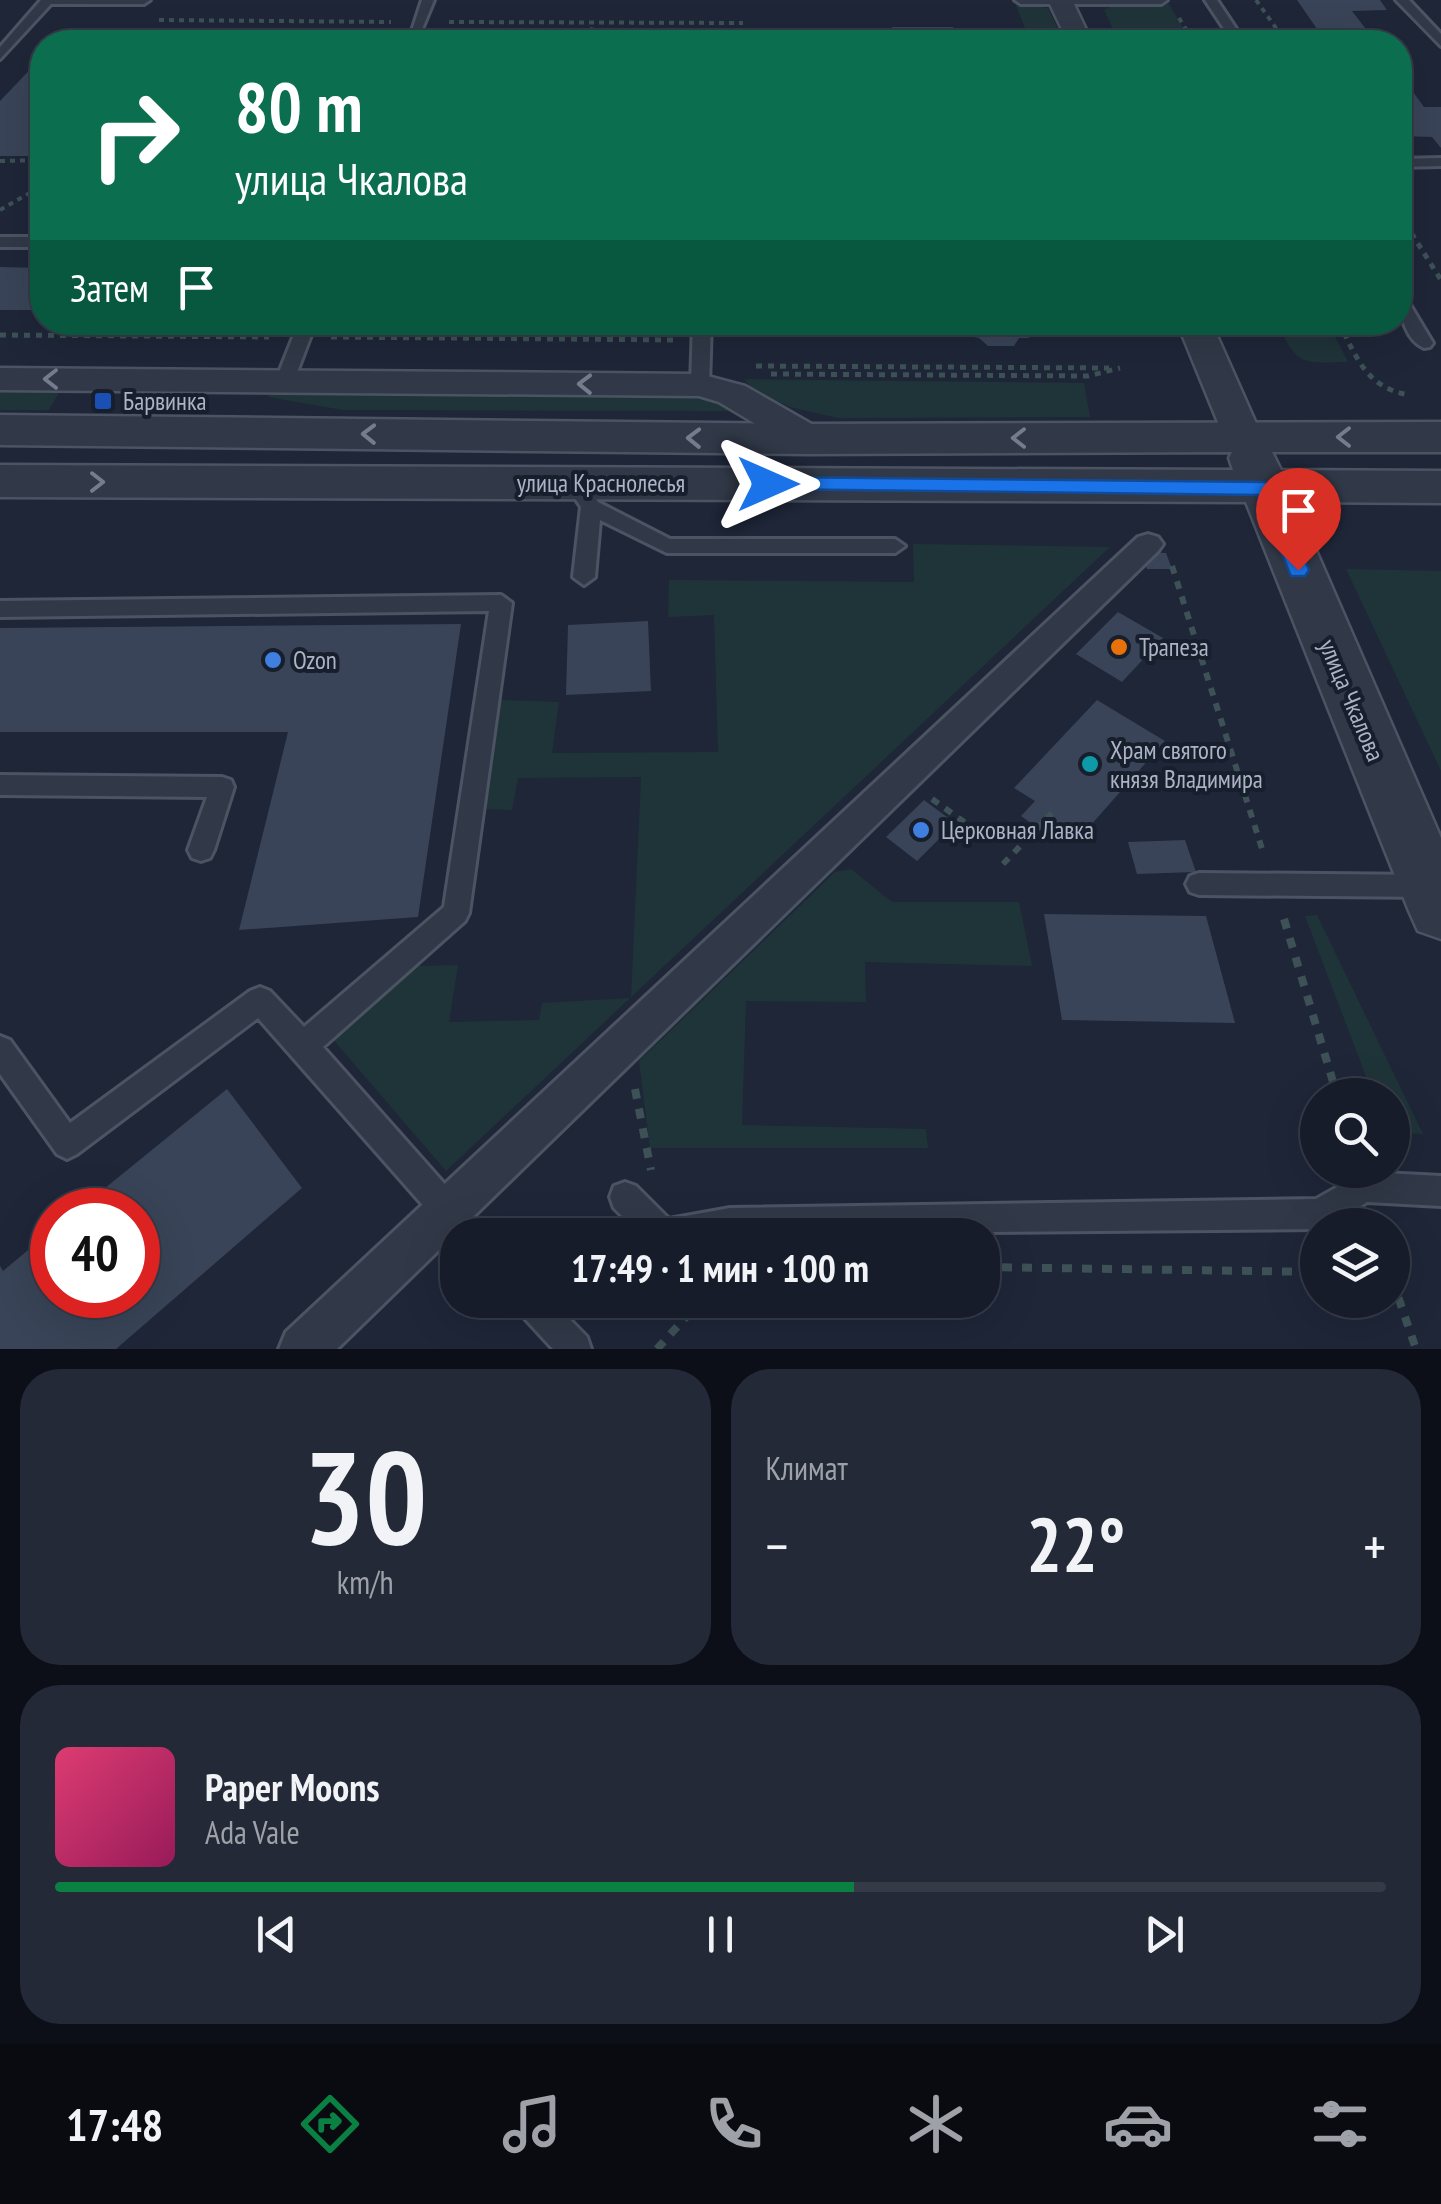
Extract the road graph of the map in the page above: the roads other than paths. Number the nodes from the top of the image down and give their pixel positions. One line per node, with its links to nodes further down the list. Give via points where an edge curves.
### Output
1 (144, 0): 12 (lane, via 48,0)
2 (428, 0): 8 (lane)
3 (1022, 0): 4 (lane)
4 (1061, 0): 5 (lane); 9 (street)
5 (1161, 0)
6 (1211, 0): 10 (lane)
7 (1402, 0): 11 (lane)
8 (416, 30)
9 (1075, 30)
10 (1231, 30)
11 (1441, 42)
12 (0, 55)
13 (1441, 162): 14 (lane)
14 (1412, 163)
15 (0, 242): 16 (lane)
16 (30, 242)
17 (1412, 322): 21 (lane)
18 (303, 335): 23 (lane)
19 (702, 335): 24 (lane)
20 (1200, 335): 26 (street, улица Чкалова)
21 (1424, 343)
22 (0, 379): 23 (street, one-way to 22)
23 (285, 380): 24 (street, one-way to 23)
24 (700, 385): 28 (street, via 732,394)
25 (0, 430): 28 (street, улица Краснолесья, one-way to 25)
26 (1243, 437): 27 (street, улица Краснолесья, one-way to 26); 28 (street, улица Краснолесья, one-way to 28); 31 (street, улица Чкалова)
27 (1441, 438)
28 (810, 439)
29 (0, 482): 32 (street, улица Краснолесья, one-way to 32)
30 (1441, 486): 31 (street, улица Краснолесья)
31 (1265, 488): 32 (street, улица Краснолесья); 40 (street, улица Чкалова)
32 (582, 495): 33 (lane, via 668,546); 35 (lane)
33 (895, 546)
34 (1157, 547): 46 (street, via 625,1042)
35 (584, 577)
36 (0, 609): 41 (lane, via 501,603 456,913)
37 (0, 785): 38 (lane, via 222,787)
38 (202, 850)
39 (1199, 884): 40 (lane)
40 (1436, 899)
41 (304, 1046): 42 (lane, via 260,1000 67,1144); 45 (lane)
42 (0, 1050)
43 (1441, 1192): 48 (lane, via 1364,1187 1320,1214)
44 (625, 1197): 47 (lane)
45 (454, 1218)
46 (463, 1218)
47 (648, 1218)
48 (1000, 1219)
49 (440, 1238): 51 (street)
50 (546, 1318): 52 (lane)
51 (303, 1349)
52 (574, 1349)

